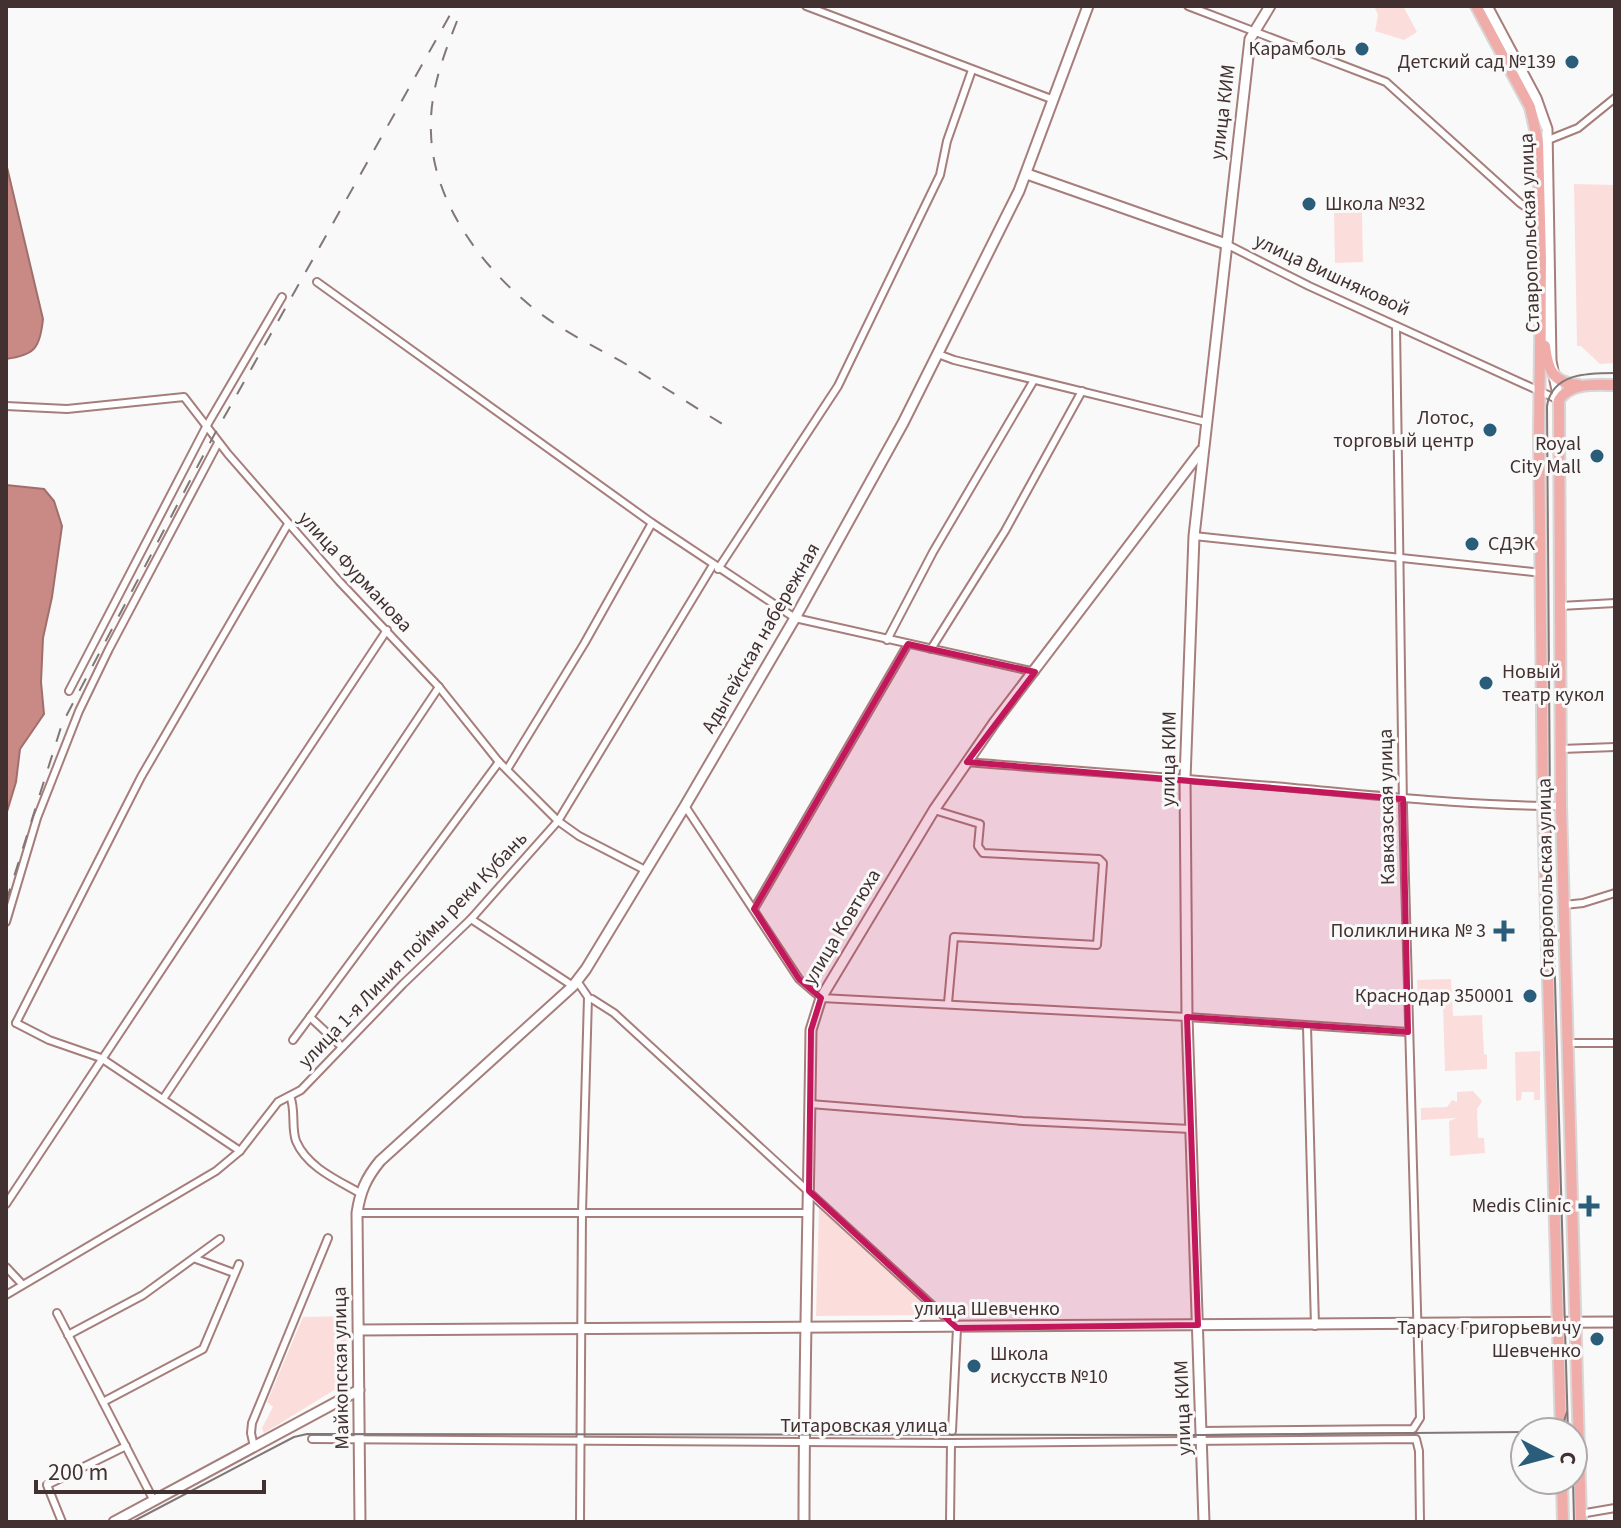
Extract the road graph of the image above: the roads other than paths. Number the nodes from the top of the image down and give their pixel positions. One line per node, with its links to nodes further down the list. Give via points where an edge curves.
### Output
1 (806, 6): 8 (street)
2 (1088, 6): 10 (street, Адыгейская набережная)
3 (1188, 6): 7 (street)
4 (1270, 6): 7 (street, улица КИМ)
5 (1476, 6): 13 (main road, Ставропольская улица, via 1535,122)
6 (1487, 6): 11 (street, Ставропольская улица, via 1536,98)
7 (1254, 29): 13 (street, via 1397,89); 14 (street, улица КИМ)
8 (972, 70): 10 (street); 36 (street, улица 1-я Линия поймы реки Кубань, via 940,175 838,386)
9 (1615, 98): 11 (street, via 1578,128)
10 (1054, 100): 12 (street, Адыгейская набережная)
11 (1548, 140): 20 (street, Ставропольская улица)
12 (1027, 174): 14 (street, улица Вишняковой); 19 (street, Адыгейская набережная)
13 (1540, 217): 17 (main road, Ставропольская улица)
14 (1226, 244): 18 (street, улица Вишняковой); 28 (street, улица КИМ)
15 (317, 282): 32 (street)
16 (282, 297): 29 (street)
17 (1541, 297): 20 (main road, Ставропольская улица, via 1547,361); 25 (main road, Ставропольская улица)
18 (1396, 326): 25 (street, улица Вишняковой); 35 (street, Кавказская улица)
19 (938, 354): 21 (street); 40 (street, Адыгейская набережная)
20 (1554, 378): 22 (main road); 26 (street, Ставропольская улица)
21 (1034, 380): 24 (street); 42 (street)
22 (1593, 385): 23 (main road); 26 (main road, via 1568,390)
23 (1615, 385)
24 (1082, 391): 28 (street); 44 (street, via 1005,531)
25 (1539, 392): 26 (street, улица Вишняковой); 37 (main road, Ставропольская улица)
26 (1559, 400): 39 (main road, Ставропольская улица)
27 (6, 406): 29 (street, улица Фурманова, via 67,409 184,397)
28 (1206, 422): 31 (street, улица КИМ)
29 (206, 427): 30 (street, улица Фурманова); 47 (street)
30 (218, 443): 33 (street, улица Фурманова); 65 (street, via 79,711 37,818)
31 (1203, 448): 34 (street, улица КИМ); 45 (street, улица Ковтюха)
32 (652, 523): 36 (street); 52 (street)
33 (288, 524): 41 (street, улица Фурманова); 72 (street, via 141,777)
34 (1194, 536): 35 (street); 53 (street, улица КИМ)
35 (1399, 559): 37 (street); 54 (street, Кавказская улица)
36 (716, 567): 40 (street); 59 (street, улица 1-я Линия поймы реки Кубань)
37 (1542, 573): 56 (main road, Ставропольская улица)
38 (1615, 603): 39 (street)
39 (1560, 606): 49 (main road, Ставропольская улица)
40 (795, 618): 42 (street); 55 (street, Адыгейская набережная)
41 (387, 630): 46 (street, улица Фурманова); 80 (street)
42 (887, 640): 43 (street)
43 (908, 644): 44 (street); 63 (street)
44 (931, 649): 45 (street)
45 (1035, 672): 51 (street, улица Ковтюха)
46 (439, 687): 50 (street, улица Фурманова); 82 (street)
47 (69, 691)
48 (1615, 747): 49 (street)
49 (1561, 749): 57 (main road, Ставропольская улица)
50 (499, 762): 52 (street, улица Фурманова); 70 (street)
51 (967, 762): 53 (street); 58 (street, улица Ковтюха)
52 (508, 768): 59 (street, улица Фурманова)
53 (1185, 779): 54 (street); 71 (street, улица КИМ)
54 (1403, 799): 56 (street); 75 (street, Кавказская улица)
55 (685, 806): 60 (street, Адыгейская набережная); 63 (street)
56 (1543, 806): 57 (street); 103 (main road, Ставропольская улица)
57 (1561, 806): 62 (main road, Ставропольская улица)
58 (934, 810): 67 (street, улица Ковтюха); 69 (street, via 980,824 978,846 983,853 1103,863 1097,945 954,937)
59 (558, 821): 60 (street, улица Фурманова); 64 (street, улица 1-я Линия поймы реки Кубань)
60 (647, 871): 66 (street, Адыгейская набережная)
61 (1615, 893): 62 (street)
62 (1564, 905): 77 (main road, Ставропольская улица)
63 (754, 909): 67 (street, via 799,979)
64 (471, 919): 66 (street); 79 (street, улица 1-я Линия поймы реки Кубань)
65 (6, 922)
66 (575, 984): 87 (street, Адыгейская набережная, via 380,1161); 89 (street, via 588,997)
67 (821, 998): 69 (street); 83 (street, улица Ковтюха, via 811,1030)
68 (592, 999): 86 (street, via 614,1013)
69 (948, 1003): 71 (street)
70 (310, 1017): 76 (street); 79 (street)
71 (1187, 1017): 74 (street); 84 (street, улица КИМ)
72 (16, 1023): 73 (street); 80 (street)
73 (6, 1025)
74 (1307, 1026): 75 (street); 106 (street)
75 (1408, 1032): 105 (street, Кавказская улица)
76 (293, 1040)
77 (1568, 1043): 78 (street); 102 (main road, Ставропольская улица)
78 (1615, 1043)
79 (342, 1047): 81 (street, улица 1-я Линия поймы реки Кубань)
80 (101, 1058): 82 (street); 88 (street)
81 (290, 1096): 85 (street, улица 1-я Линия поймы реки Кубань, via 278,1102); 87 (street, via 295,1139 310,1162)
82 (163, 1099): 85 (street)
83 (810, 1104): 84 (street); 86 (street, улица Ковтюха)
84 (1191, 1129): 104 (street, улица КИМ)
85 (240, 1151): 98 (street, улица 1-я Линия поймы реки Кубань, via 216,1171)
86 (809, 1191): 91 (street, улица Ковтюха); 109 (street)
87 (360, 1193): 90 (street, Адыгейская набережная)
88 (6, 1204)
89 (582, 1212): 90 (street); 91 (street); 107 (street)
90 (357, 1213): 110 (street, Майкопская улица)
91 (809, 1213): 108 (street, улица Ковтюха)
92 (328, 1238): 124 (street, via 252,1423)
93 (220, 1239): 94 (street)
94 (195, 1259): 97 (street); 111 (street, via 143,1295)
95 (239, 1264): 97 (street)
96 (6, 1267): 98 (street)
97 (234, 1273): 113 (street, via 203,1349)
98 (22, 1284): 99 (street, улица 1-я Линия поймы реки Кубань)
99 (6, 1295)
100 (57, 1313): 111 (street)
101 (1615, 1322): 102 (street, улица Шевченко)
102 (1576, 1323): 103 (street, улица Шевченко); 128 (main road, Ставропольская улица)
103 (1559, 1324): 105 (street, улица Шевченко); 114 (main road, Ставропольская улица)
104 (1198, 1325): 106 (street, улица Шевченко); 109 (street, улица Шевченко); 117 (street, улица КИМ)
105 (1417, 1325): 106 (street, улица Шевченко); 115 (street, Кавказская улица, via 1420,1418)
106 (1315, 1326)
107 (581, 1328): 108 (street, улица Шевченко); 110 (street, улица Шевченко); 120 (street)
108 (805, 1328): 109 (street, улица Шевченко); 121 (street, улица Ковтюха)
109 (957, 1328): 116 (street)
110 (359, 1330): 112 (street, Майкопская улица)
111 (68, 1335): 113 (street)
112 (359, 1390): 118 (street, Майкопская улица); 124 (street)
113 (103, 1402): 123 (street)
114 (1561, 1416)
115 (1413, 1429): 117 (street, Титаровская улица)
116 (952, 1431)
117 (1202, 1437): 122 (street, Титаровская улица); 135 (street, улица КИМ); 136 (street, Титаровская улица, via 1416,1439)
118 (360, 1438): 119 (street, Титаровская улица); 120 (street, Титаровская улица); 131 (street, Майкопская улица)
119 (312, 1439)
120 (580, 1441): 121 (street, Титаровская улица); 132 (street)
121 (804, 1442): 122 (street, Титаровская улица); 133 (street, улица Ковтюха)
122 (951, 1443): 134 (street)
123 (126, 1446): 126 (street); 129 (street, via 47,1485)
124 (255, 1448): 126 (street)
125 (1562, 1496): 137 (main road)
126 (154, 1501): 130 (street)
127 (1615, 1508): 128 (street)
128 (1580, 1518)
129 (62, 1522)
130 (114, 1522)
131 (360, 1522)
132 (580, 1522)
133 (804, 1522)
134 (950, 1522)
135 (1204, 1522)
136 (1420, 1522)
137 (1563, 1522)

